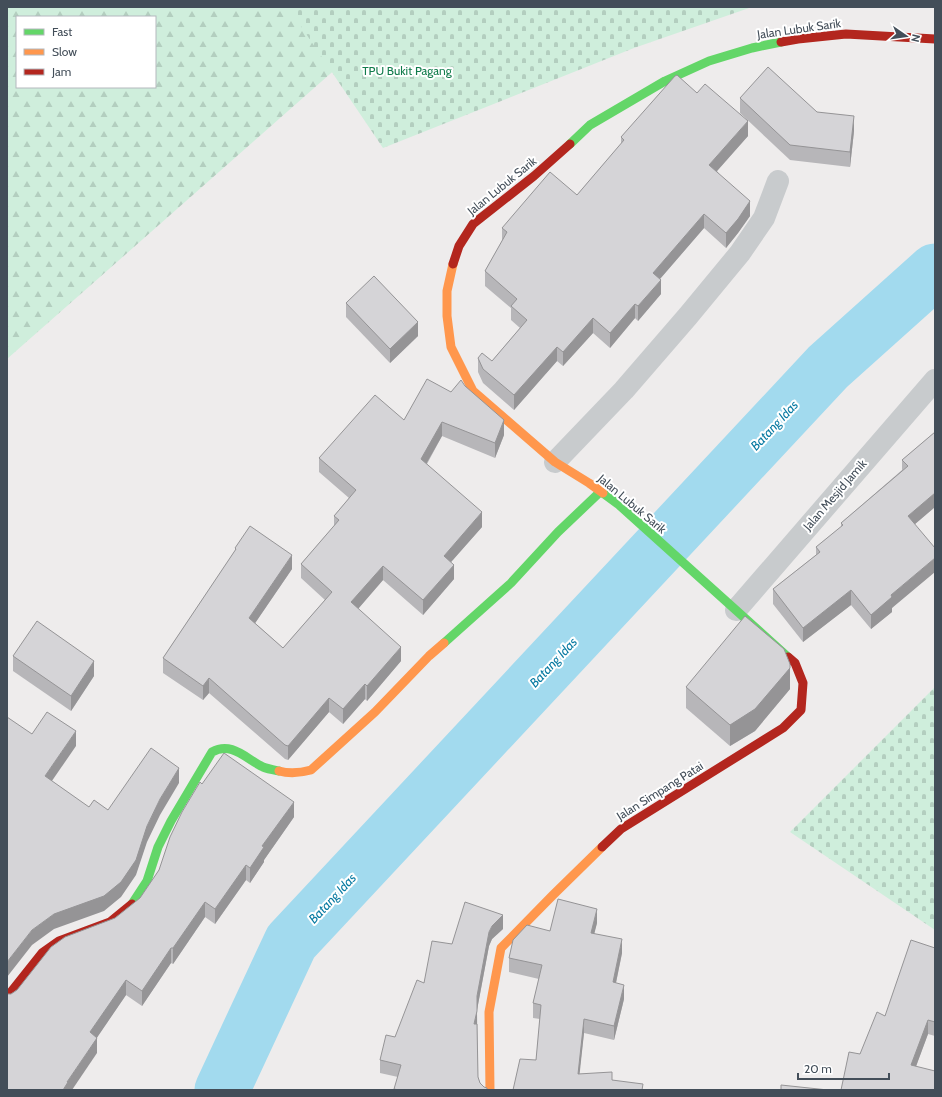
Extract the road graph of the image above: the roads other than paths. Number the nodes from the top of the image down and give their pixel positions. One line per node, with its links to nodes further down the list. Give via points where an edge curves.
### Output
1 (935, 39): 4 (street, Jalan Lubuk Sarik, via 846,34 798,39 752,48 709,61 665,81 590,125 534,176 473,224 459,246 447,291 451,347 473,391)
2 (778, 181): 4 (street, via 764,218 740,253 624,390)
3 (935, 380): 6 (street, Jalan Mesjid Jamik)
4 (554, 462): 5 (street, Jalan Lubuk Sarik)
5 (600, 492): 6 (street, Jalan Lubuk Sarik, via 618,504); 7 (street, via 558,532 511,583 429,656 370,717 311,770 287,773 264,767 228,748 219,748 212,752 171,821 158,847 147,881 130,906 110,922 59,941 42,953)
6 (730, 605): 8 (street, Jalan Simpang Patai, via 795,663 803,683 801,710 783,728 621,829 502,948 489,1012)
7 (7, 997)
8 (490, 1090)

